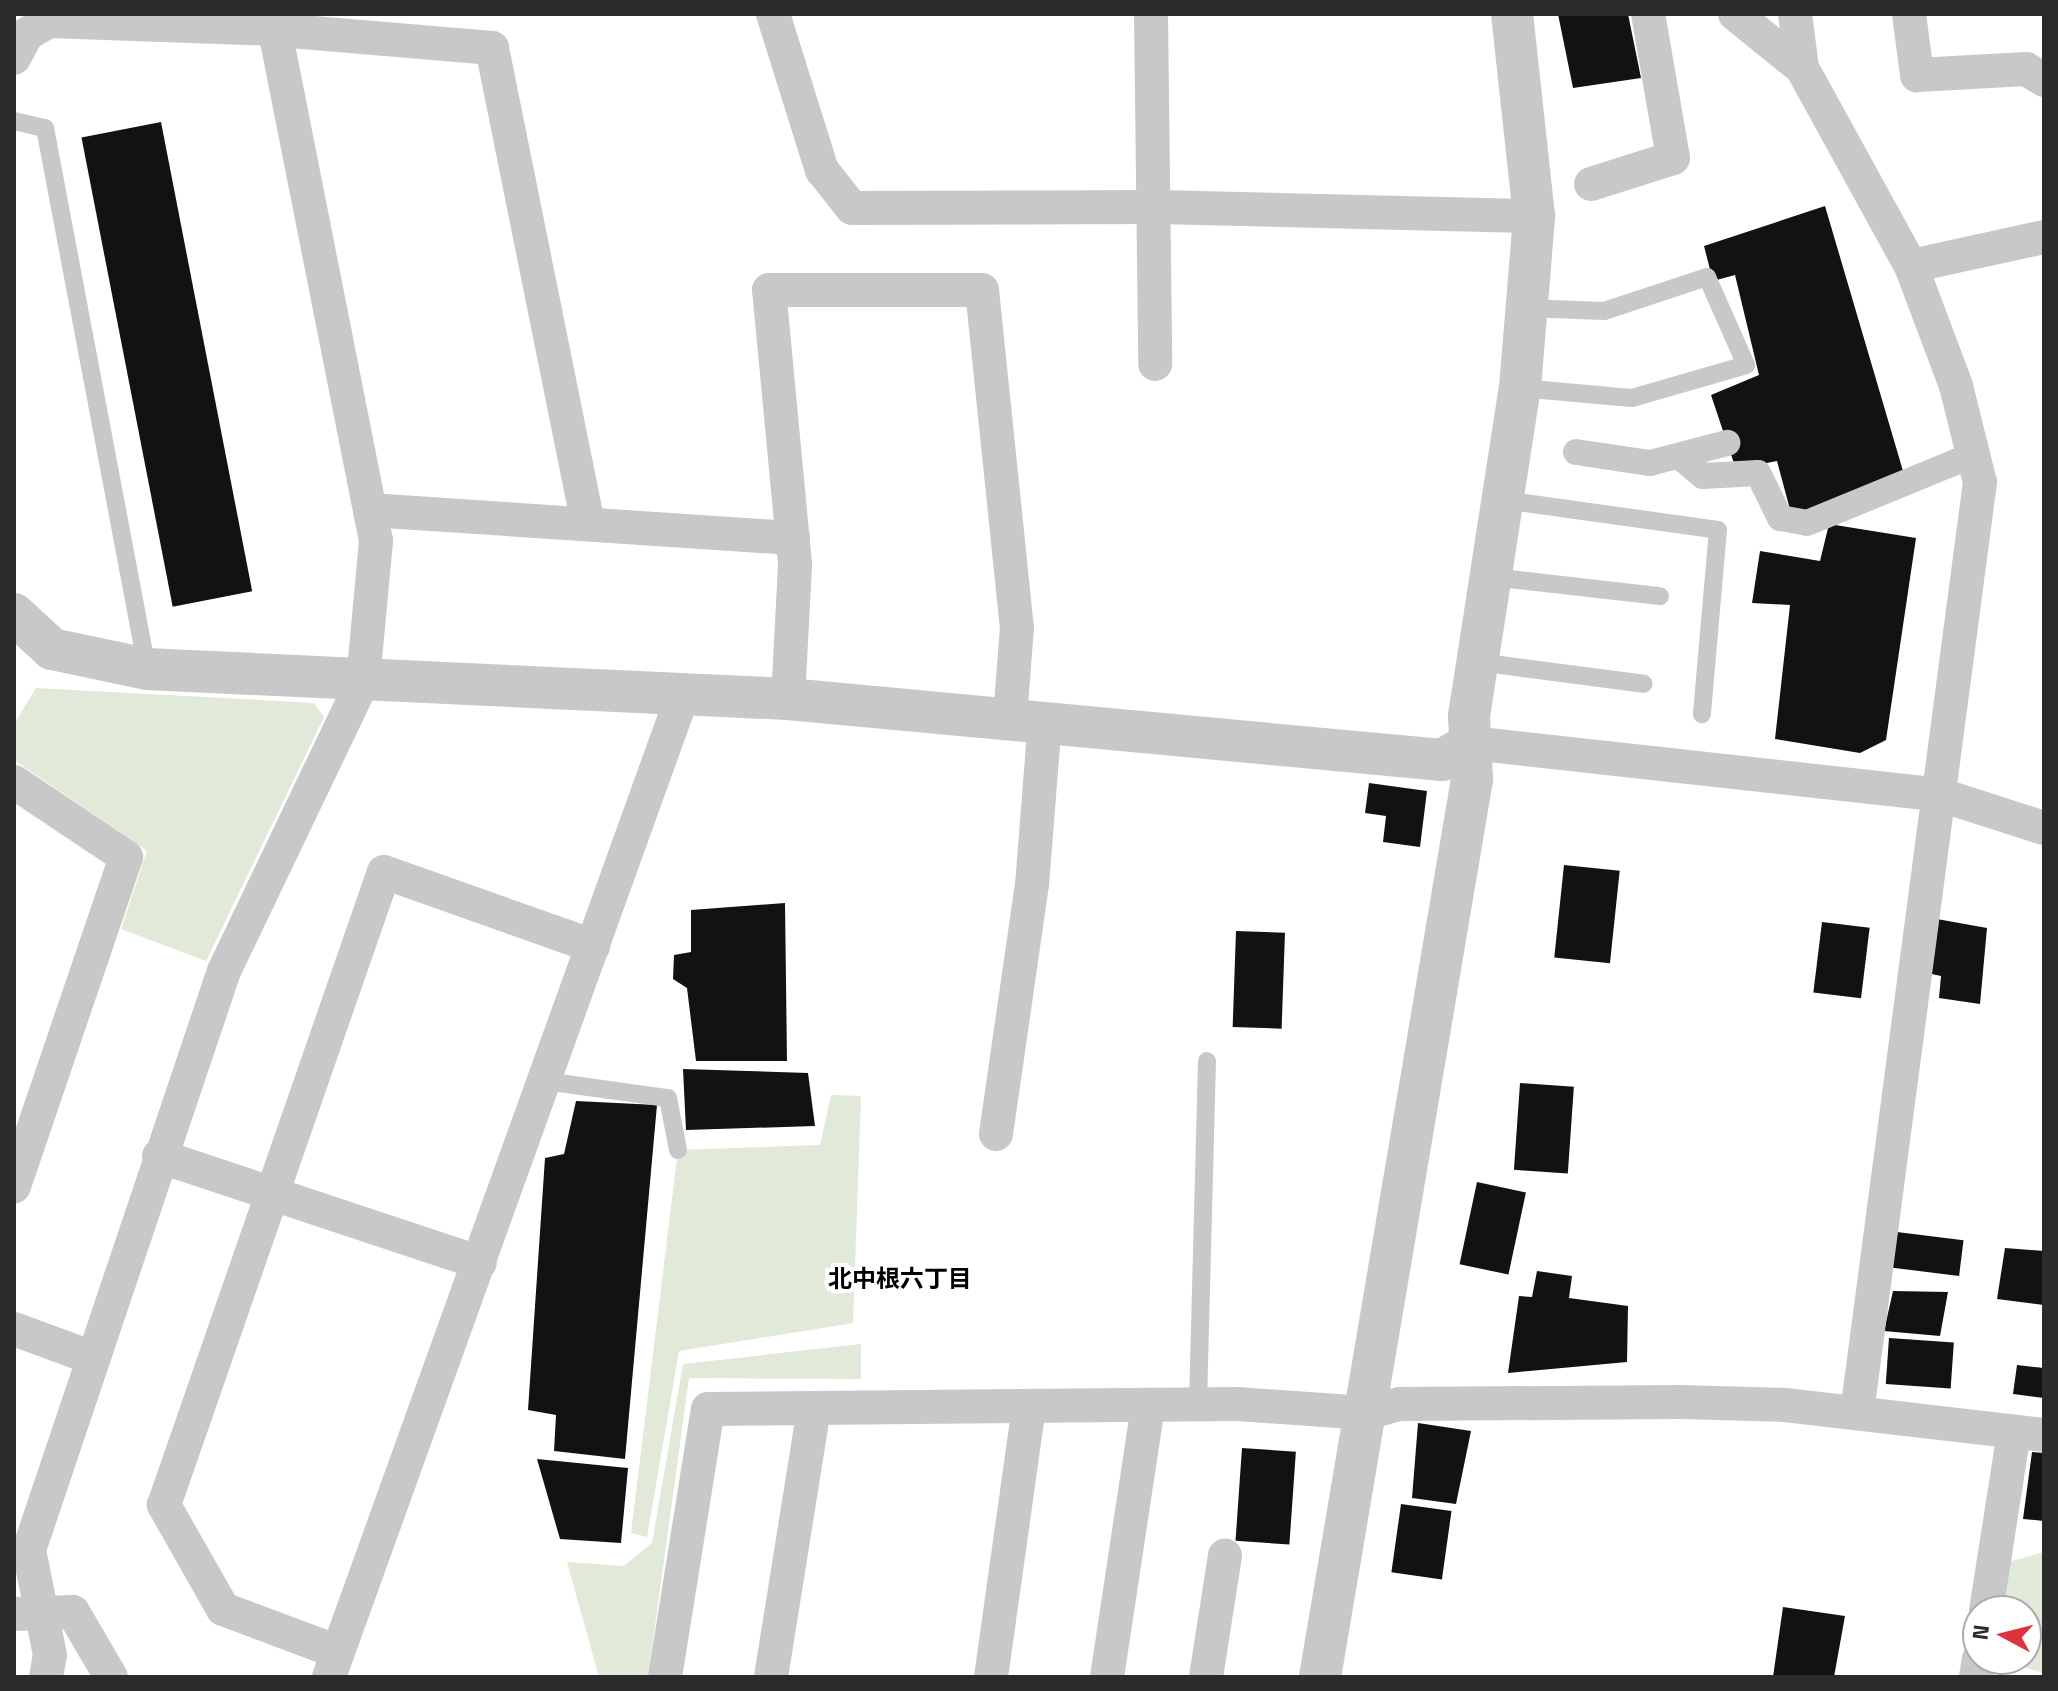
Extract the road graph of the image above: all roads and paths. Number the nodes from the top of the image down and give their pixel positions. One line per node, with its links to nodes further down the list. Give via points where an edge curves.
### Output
1 (773, 14): 15 (street, via 822,170 852,208)
2 (1151, 14): 15 (street)
3 (1512, 14): 16 (street)
4 (1648, 14): 14 (street, via 1673,158)
5 (1735, 14): 11 (street)
6 (1795, 14): 11 (street)
7 (1909, 14): 12 (street, via 1917,75 2026,69)
8 (48, 17): 9 (street); 10 (street, via 27,34)
9 (275, 31): 27 (street); 28 (street, via 492,48)
10 (14, 58)
11 (1802, 68): 18 (street)
12 (2044, 80)
13 (14, 121): 34 (lane, via 45,128)
14 (1591, 184)
15 (1158, 207): 16 (street); 20 (street)
16 (1534, 216): 19 (street)
17 (2044, 237): 18 (street)
18 (1911, 266): 24 (street, via 1956,386)
19 (1524, 308): 21 (street); 21 (lane, via 1604,311 1707,277 1746,365 1632,398)
20 (1155, 364)
21 (1520, 388): 26 (street)
22 (1727, 443): 25 (street)
23 (1576, 452): 25 (street, via 1650,463)
24 (1973, 455): 25 (street, via 1807,523 1780,518 1758,473 1703,476); 43 (street, via 1980,482)
25 (1679, 456)
26 (1503, 500): 30 (street); 39 (lane, via 1718,530)
27 (370, 510): 28 (street); 35 (street, via 376,541)
28 (588, 523): 29 (street)
29 (793, 538): 38 (street); 40 (street, via 769,290 982,290)
30 (1492, 577): 31 (lane); 33 (street)
31 (1660, 596)
32 (14, 614): 34 (street, via 52,649)
33 (1478, 662): 36 (lane); 41 (street)
34 (147, 669): 35 (street)
35 (363, 681): 37 (street); 50 (street, via 224,971)
36 (1644, 684)
37 (682, 697): 38 (street); 45 (street)
38 (788, 699): 40 (street)
39 (1702, 714)
40 (1028, 720): 41 (street, via 1442,760); 48 (street, via 1032,885)
41 (1471, 743): 43 (street); 60 (street, via 1472,779)
42 (14, 782): 51 (street, via 126,857)
43 (1941, 795): 44 (street); 61 (street)
44 (2044, 828)
45 (593, 946): 47 (street); 52 (street, via 384,872)
46 (1207, 1061): 56 (lane)
47 (545, 1081): 49 (lane, via 668,1098); 53 (street)
48 (996, 1134)
49 (678, 1150)
50 (159, 1156): 52 (street); 55 (street)
51 (14, 1186)
52 (269, 1192): 53 (street); 66 (street, via 164,1505 223,1609)
53 (480, 1263): 66 (street)
54 (14, 1329): 55 (street)
55 (93, 1358): 65 (street, via 29,1550)
56 (1198, 1404): 57 (street); 60 (street)
57 (1148, 1405): 58 (street); 67 (street)
58 (1029, 1407): 59 (street); 72 (street)
59 (814, 1410): 70 (street, via 708,1409); 71 (street)
60 (1366, 1413): 61 (street, via 1400,1404 1680,1402); 74 (street)
61 (1857, 1413): 62 (street)
62 (2029, 1434): 64 (street)
63 (1225, 1555): 73 (street)
64 (1990, 1595)
65 (28, 1612): 68 (street, via 50,1655); 69 (street, via 73,1612)
66 (333, 1665)
67 (1111, 1676)
68 (46, 1677)
69 (111, 1677)
70 (665, 1677)
71 (771, 1677)
72 (991, 1677)
73 (1206, 1677)
74 (1320, 1677)

